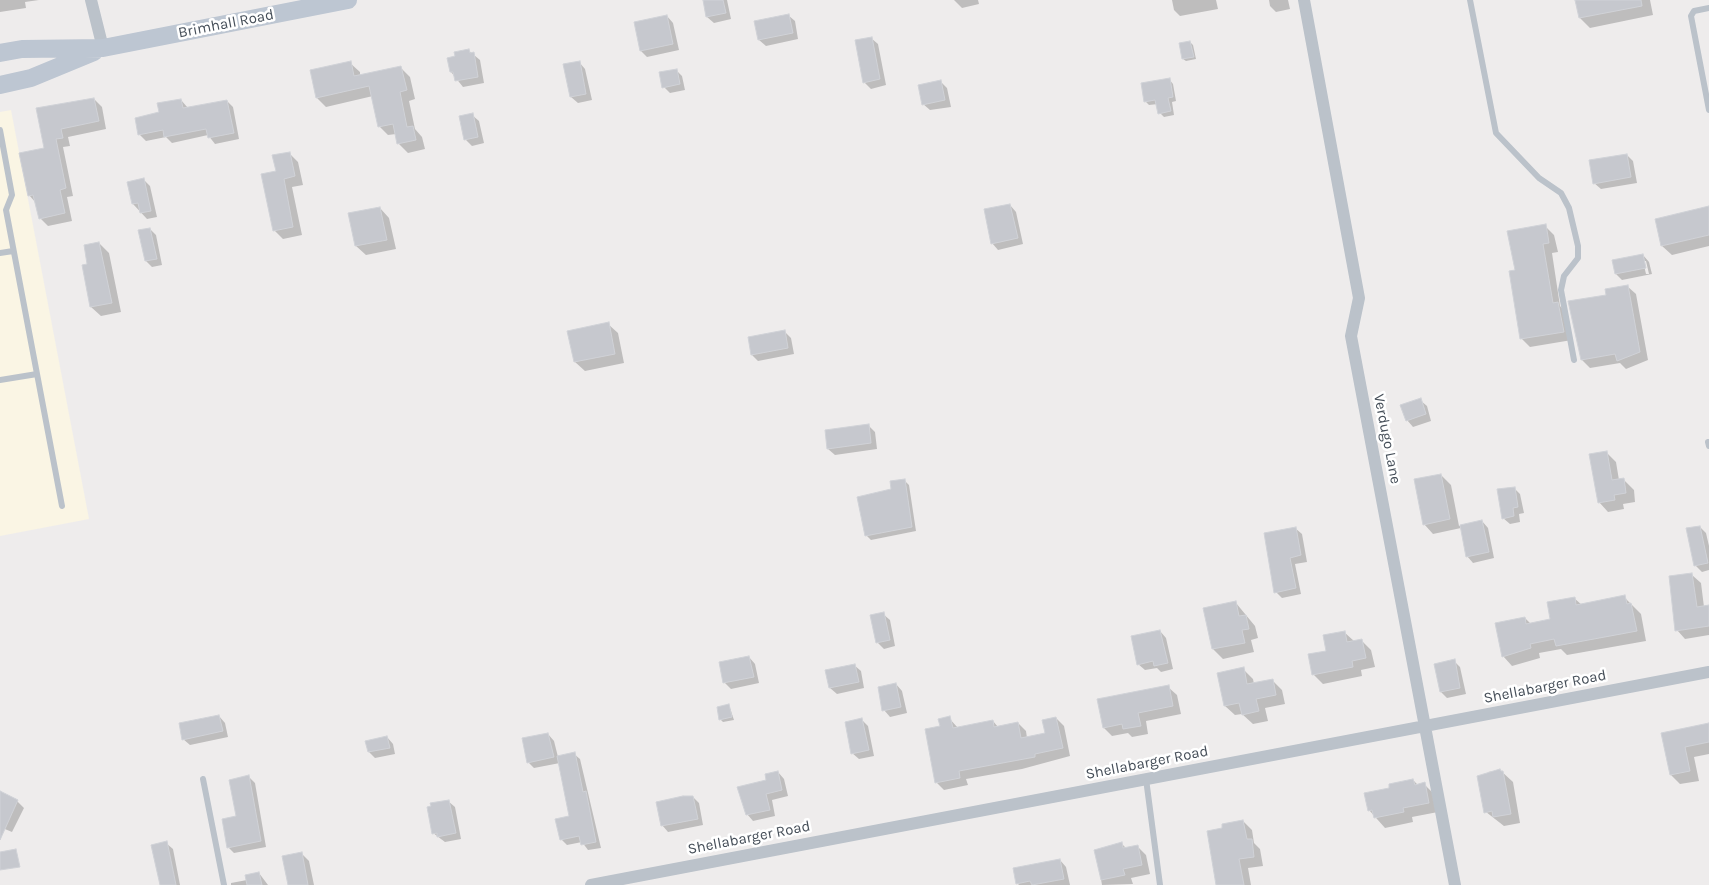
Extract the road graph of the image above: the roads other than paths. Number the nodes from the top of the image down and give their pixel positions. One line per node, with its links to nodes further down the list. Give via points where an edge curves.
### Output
1 (91, 0): 6 (street)
2 (348, 0): 6 (street, Brimhall Road)
3 (1304, 0): 20 (street, Verdugo Lane, via 1359,298 1351,336)
4 (1470, 0): 15 (lane, via 1496,133 1539,178 1561,193 1569,208 1578,258 1564,276 1561,290)
5 (1709, 8): 9 (lane, via 1694,11 1691,16)
6 (103, 48): 7 (street, Brimhall Road, via 22,49); 8 (street, Brimhall Road, via 31,78)
7 (0, 53)
8 (0, 85)
9 (1709, 110)
10 (0, 130): 12 (lane, via 12,195)
11 (0, 204): 12 (lane)
12 (3, 210): 13 (lane)
13 (13, 251): 14 (lane); 16 (lane)
14 (0, 253)
15 (1574, 360)
16 (37, 374): 17 (lane); 18 (lane)
17 (0, 380)
18 (62, 506)
19 (1709, 672): 20 (street, Shellabarger Road)
20 (1425, 726): 22 (street, Shellabarger Road); 26 (street, Verdugo Lane)
21 (203, 779): 23 (lane)
22 (1146, 779): 24 (street, Shellabarger Road); 25 (lane)
23 (224, 885)
24 (592, 885)
25 (1160, 885)
26 (1455, 885)

